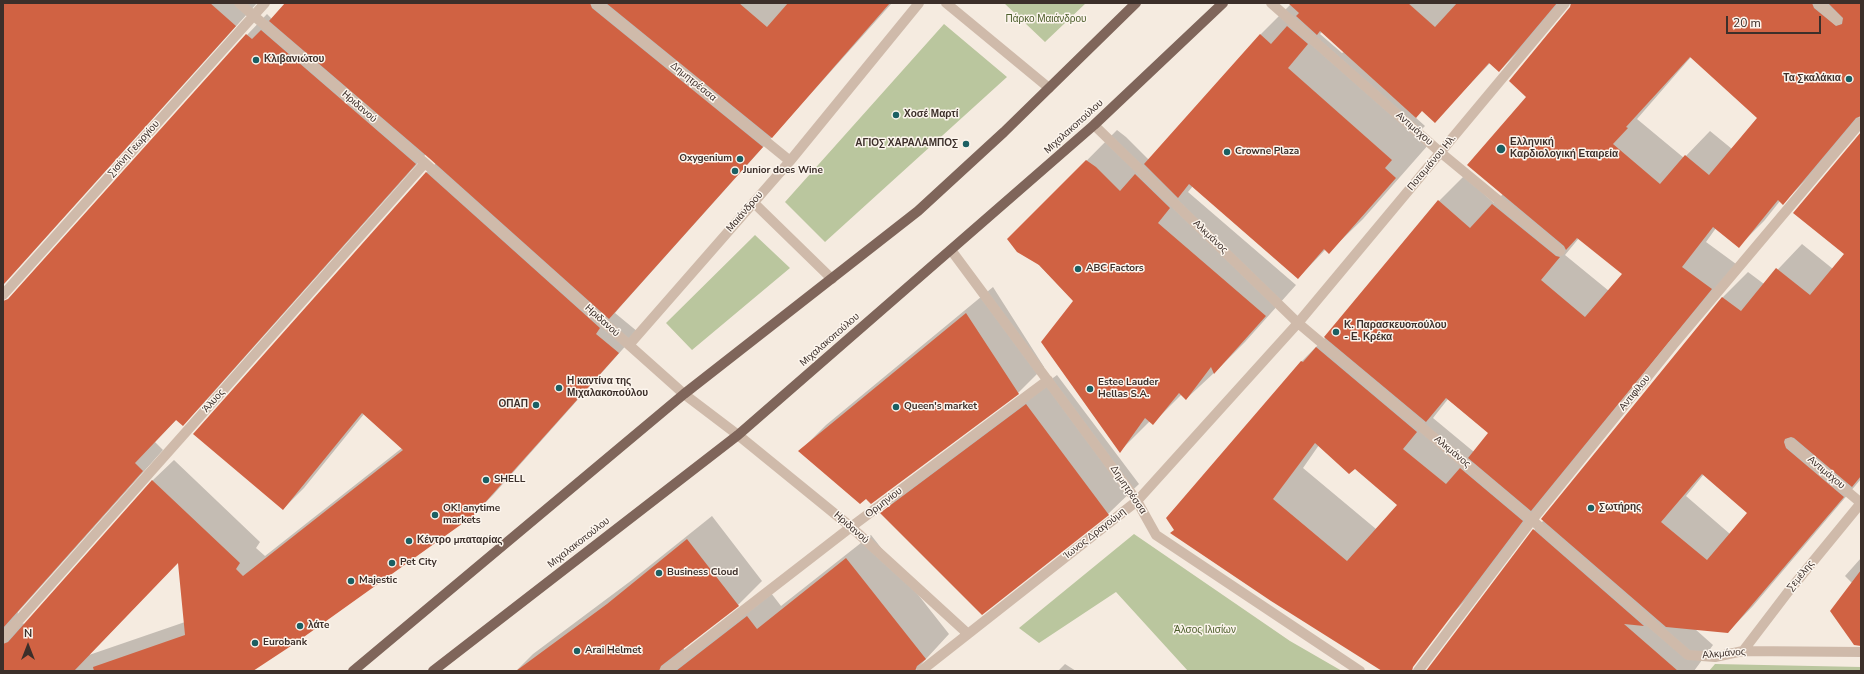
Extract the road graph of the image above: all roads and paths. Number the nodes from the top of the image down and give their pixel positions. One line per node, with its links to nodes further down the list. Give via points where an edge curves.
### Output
1 (239, 3): 11 (street, Ηριδανού)
2 (265, 3): 11 (street, Σισίνη Γεωργίου)
3 (596, 3): 17 (street, Δημητρέσσα)
4 (919, 3): 17 (street, Μαιάνδρου)
5 (946, 3): 13 (street)
6 (1136, 3): 13 (main road)
7 (1223, 3): 15 (main road, Μιχαλακοπούλου)
8 (1271, 3): 16 (street, Αντιμάχου)
9 (1565, 3): 16 (street, Ποταμιάνου Ηλ.)
10 (1818, 3): 12 (street)
11 (254, 16): 18 (street, Ηριδανού); 23 (street, Σισίνη Γεωργίου)
12 (1837, 20)
13 (1049, 88): 22 (main road, via 918,211)
14 (1861, 122): 32 (street, Αντιφίλου, via 1678,339)
15 (1094, 125): 20 (main road, Μιχαλακοπούλου); 24 (street, Αλκμάνος)
16 (1440, 152): 21 (street, Αντιμάχου); 24 (street, Ποταμιάνου Ηλ.)
17 (790, 161): 19 (street, Μαιάνδρου)
18 (425, 164): 25 (street, Ηριδανού); 35 (street, Άλυος)
19 (754, 203): 22 (street); 25 (street, Μαιάνδρου)
20 (951, 250): 26 (street, Δημητρέσσα); 28 (main road, Μιχαλακοπούλου)
21 (1560, 251)
22 (832, 279): 27 (main road)
23 (3, 295)
24 (1298, 323): 30 (street, Ίωνος Δραγούμη); 32 (street, Αλκμάνος)
25 (629, 345): 27 (street, Ηριδανού)
26 (1048, 380): 30 (street, Δημητρέσσα); 33 (street, Ορμηνίου)
27 (684, 394): 28 (street, Ηριδανού); 38 (main road)
28 (738, 435): 33 (street, Ηριδανού); 39 (main road, Μιχαλακοπούλου)
29 (1790, 443): 31 (street, Αντιμάχου)
30 (1137, 501): 34 (street, Ίωνος Δραγούμη); 42 (street, Δημητρέσσα, via 1156,535)
31 (1861, 503): 36 (street, Σεμέλης)
32 (1532, 520): 36 (street, Αλκμάνος, via 1688,656 1715,656); 43 (street, Αντιφίλου)
33 (851, 527): 34 (street, Ηριδανού); 40 (street, Ορμηνίου)
34 (968, 634): 41 (street, Ίωνος Δραγούμη)
35 (3, 638)
36 (1743, 651): 37 (street, Αλκμάνος)
37 (1861, 652)
38 (353, 671)
39 (433, 671)
40 (665, 671)
41 (921, 671)
42 (1360, 671)
43 (1418, 671)

